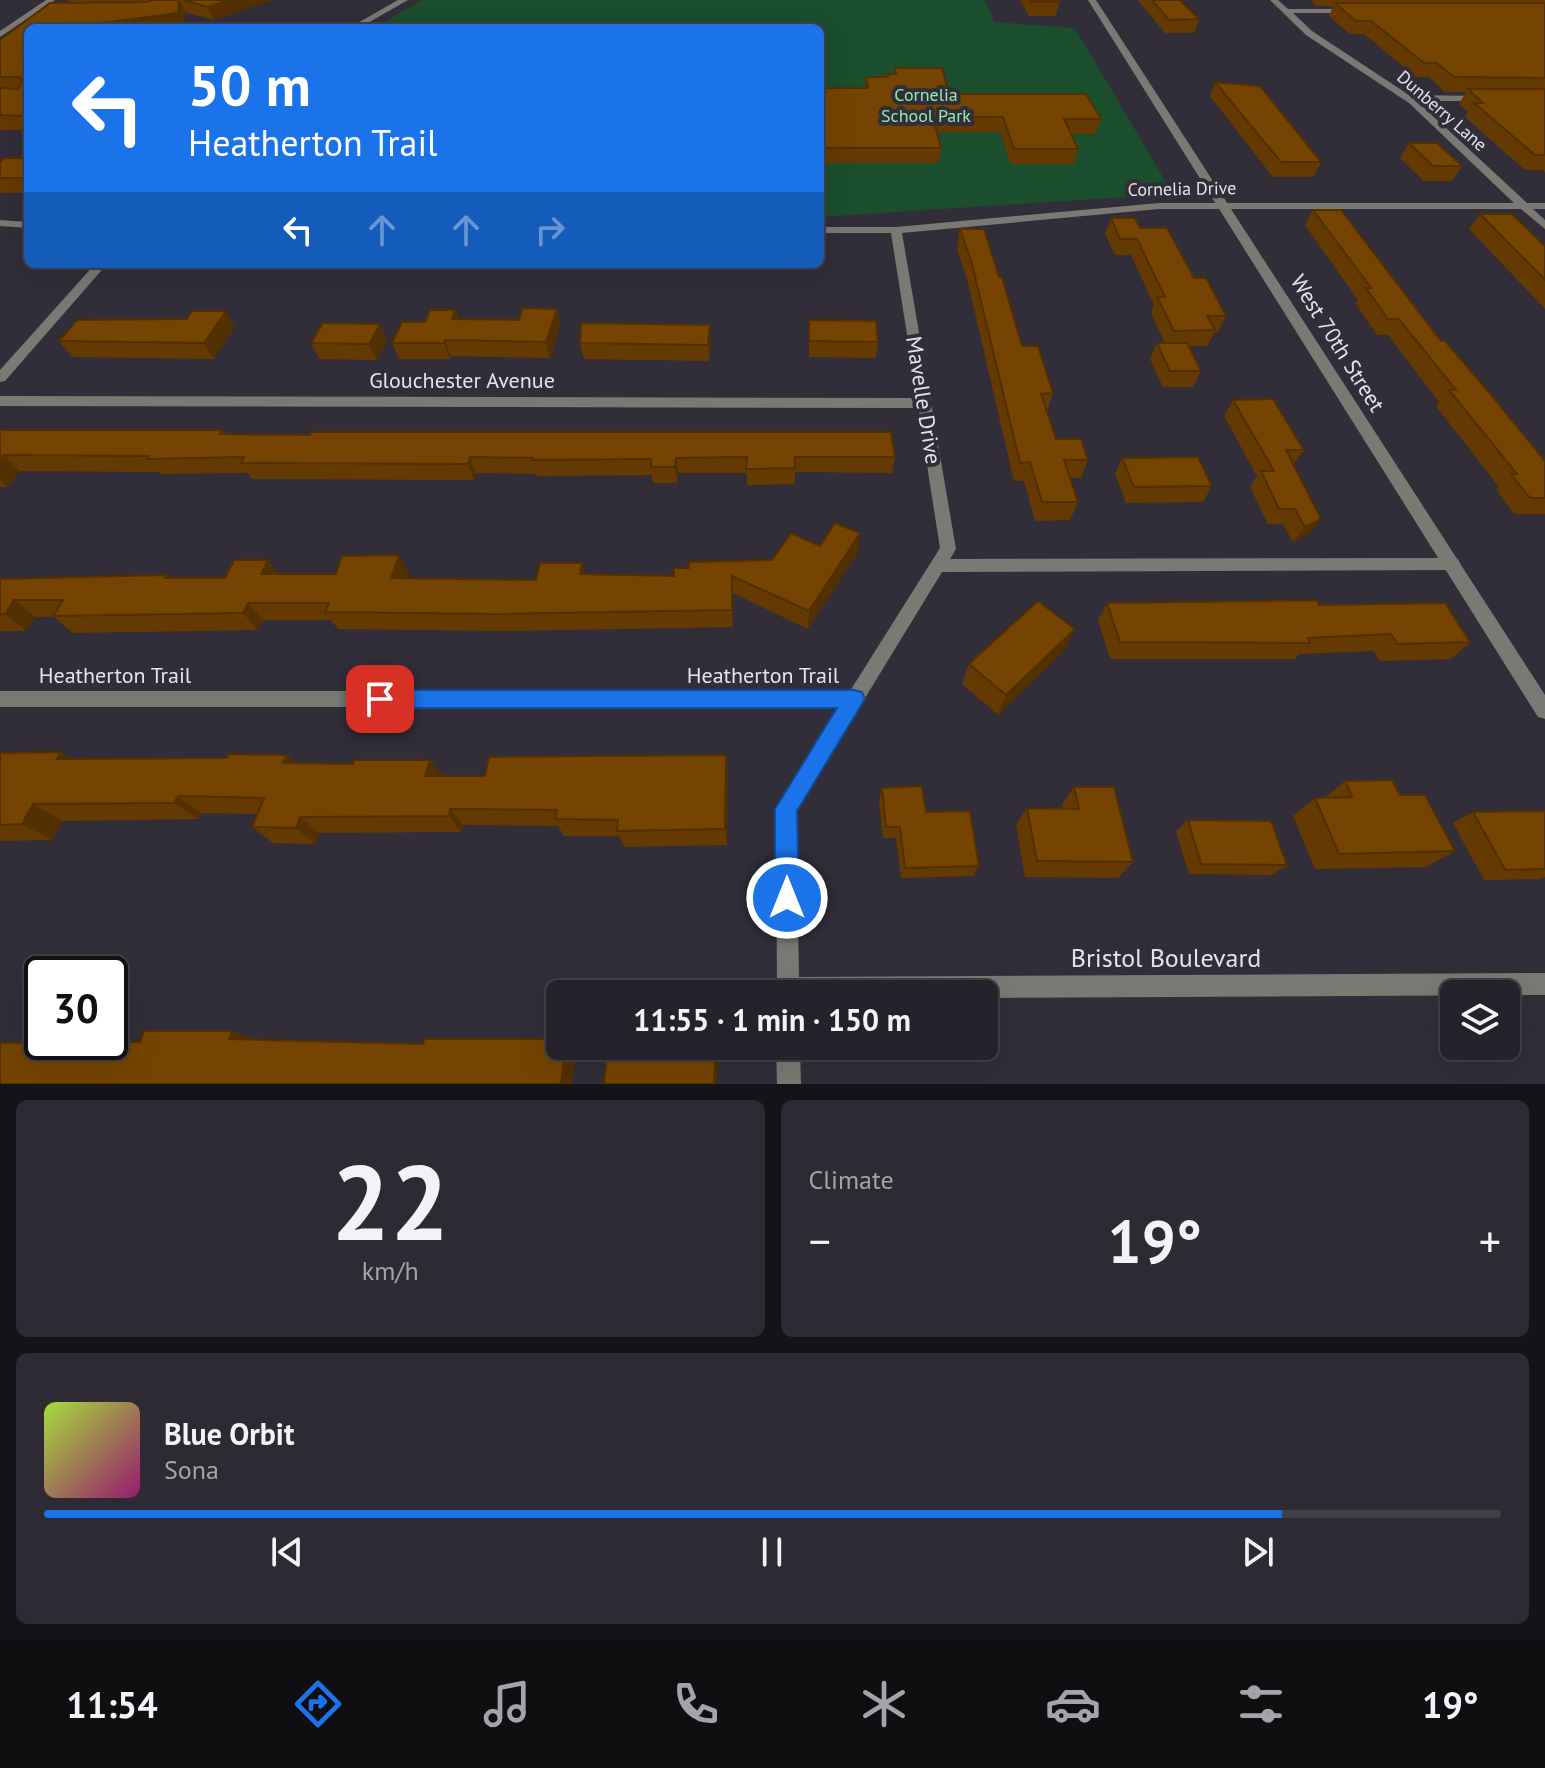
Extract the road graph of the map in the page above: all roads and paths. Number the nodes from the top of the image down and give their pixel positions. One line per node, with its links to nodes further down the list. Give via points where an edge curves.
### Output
1 (51, 0): 8 (street)
2 (404, 0): 9 (street)
3 (1092, 0): 13 (street, West 70th Street)
4 (1274, 0): 6 (street, Dunberry Lane)
5 (49, 11): 8 (street)
6 (1285, 11): 7 (street); 11 (street, Dunberry Lane, via 1309,33)
7 (1361, 11)
8 (34, 12): 10 (street)
9 (360, 24)
10 (0, 35)
11 (1408, 98): 12 (street); 14 (street, Dunberry Lane)
12 (1499, 98)
13 (1225, 206): 14 (street, Cornelia Drive); 20 (street, Cornelia Drive, via 1100,209); 25 (street, West 70th Street)
14 (1523, 206): 15 (street, Cornelia Drive); 18 (street, Dunberry Lane)
15 (1545, 206)
16 (0, 223): 17 (street)
17 (24, 225)
18 (1545, 226)
19 (824, 230): 20 (street, Cornelia Drive)
20 (896, 230): 24 (street, Mavelle Drive)
21 (97, 268): 22 (street)
22 (0, 378)
23 (0, 401): 24 (street, Glouchester Avenue)
24 (924, 403): 26 (street, Mavelle Drive, via 948,549)
25 (1452, 564): 26 (street); 29 (street, West 70th Street)
26 (936, 566): 28 (street, Heatherton Trail)
27 (0, 699): 28 (street, Heatherton Trail)
28 (854, 699): 30 (street, via 786,809)
29 (1545, 711)
30 (788, 980)
31 (1545, 984): 32 (street, Bristol Boulevard)
32 (998, 989)
33 (788, 1060): 34 (street)
34 (789, 1084)

